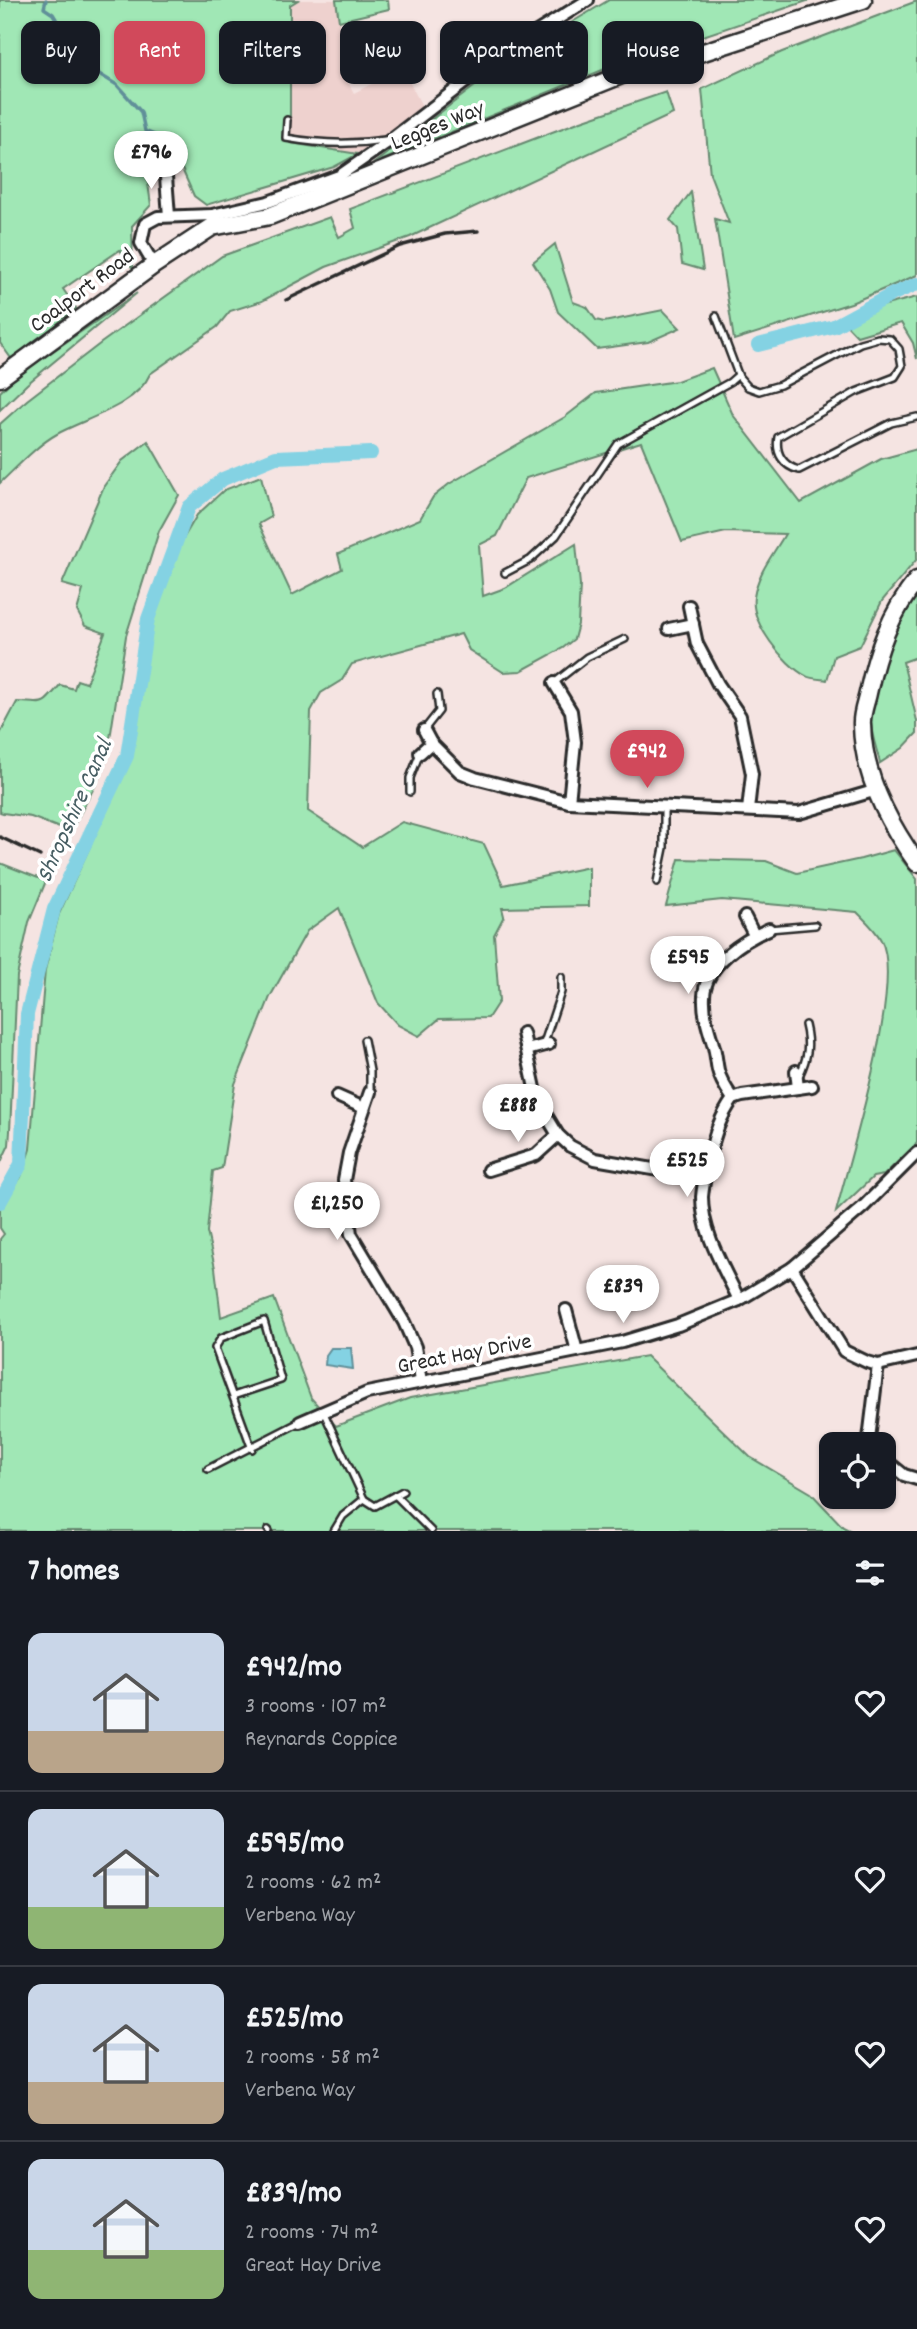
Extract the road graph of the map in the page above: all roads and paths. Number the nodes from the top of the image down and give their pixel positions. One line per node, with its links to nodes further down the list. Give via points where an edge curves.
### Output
1 (588, 0): 3 (street)
2 (863, 0): 9 (street, Legges Way, via 624,74 270,216 212,228)
3 (554, 21)
4 (463, 84): 6 (street)
5 (287, 120): 6 (lane, via 286,138 295,140 343,144)
6 (392, 139): 8 (street, via 339,176 268,202 212,215)
7 (165, 164): 8 (street)
8 (169, 216): 9 (street, Coalport Road, via 145,224 141,243)
9 (154, 265): 12 (street, Coalport Road, via 88,306)
10 (716, 316): 11 (lane)
11 (738, 375): 13 (lane, via 748,387 760,391 860,343 878,338 890,340 899,349 902,366 895,377 856,393 778,437 781,458 799,470 891,423); 14 (lane, via 618,444 556,536 530,560)
12 (0, 378)
13 (917, 416)
14 (505, 573)
15 (917, 580): 25 (street, via 886,627 862,723 866,759)
16 (690, 606): 17 (street)
17 (693, 624): 18 (street); 29 (street, via 707,664 740,716 752,774)
18 (669, 629)
19 (625, 639): 20 (lane, via 587,657)
20 (554, 683): 27 (street, via 571,712 575,742)
21 (437, 694): 22 (lane, via 439,711)
22 (424, 730): 23 (street)
23 (431, 743): 24 (street); 27 (street, via 460,772)
24 (420, 753): 26 (lane)
25 (877, 790): 29 (street, via 800,813); 30 (street, via 893,829)
26 (410, 792)
27 (569, 802): 28 (street)
28 (664, 807): 29 (street); 31 (lane, via 664,848)
29 (748, 810)
30 (917, 863)
31 (657, 882)
32 (744, 917): 35 (street)
33 (816, 925): 34 (lane)
34 (769, 929): 35 (street)
35 (754, 935): 46 (street, via 716,967 704,993 718,1073)
36 (561, 977): 40 (lane)
37 (805, 1025): 42 (lane, via 810,1045)
38 (523, 1033): 41 (street)
39 (364, 1040): 44 (lane)
40 (546, 1045): 41 (street)
41 (527, 1050): 48 (street, via 538,1102)
42 (797, 1079): 43 (street); 46 (street)
43 (812, 1086)
44 (370, 1092): 47 (street)
45 (337, 1096): 47 (street)
46 (733, 1099): 51 (street, via 716,1131)
47 (365, 1108): 58 (street, via 344,1180 351,1234 404,1322 415,1347)
48 (558, 1135): 50 (street, via 536,1155); 51 (street, via 595,1160)
49 (917, 1153): 52 (street, Great Hay Drive)
50 (488, 1170)
51 (705, 1178): 53 (street, via 702,1198 707,1227)
52 (792, 1268): 53 (street, Great Hay Drive); 57 (street, via 844,1351)
53 (739, 1300): 55 (street, Great Hay Drive, via 678,1325)
54 (566, 1310): 55 (street)
55 (577, 1351): 58 (street, Great Hay Drive)
56 (917, 1356): 57 (street)
57 (878, 1365): 62 (street)
58 (421, 1381): 60 (street, Great Hay Drive, via 367,1393)
59 (233, 1396): 59 (lane, via 215,1348 220,1338 264,1321 281,1380); 63 (lane)
60 (323, 1411): 61 (street, Great Hay Drive); 69 (lane)
61 (300, 1422): 63 (lane)
62 (868, 1432)
63 (252, 1448): 64 (lane)
64 (208, 1469)
65 (896, 1469): 66 (street)
66 (917, 1479)
67 (403, 1491): 68 (lane)
68 (395, 1495): 69 (lane, via 375,1506); 71 (lane)
69 (364, 1499): 70 (lane)
70 (334, 1531)
71 (431, 1531)

